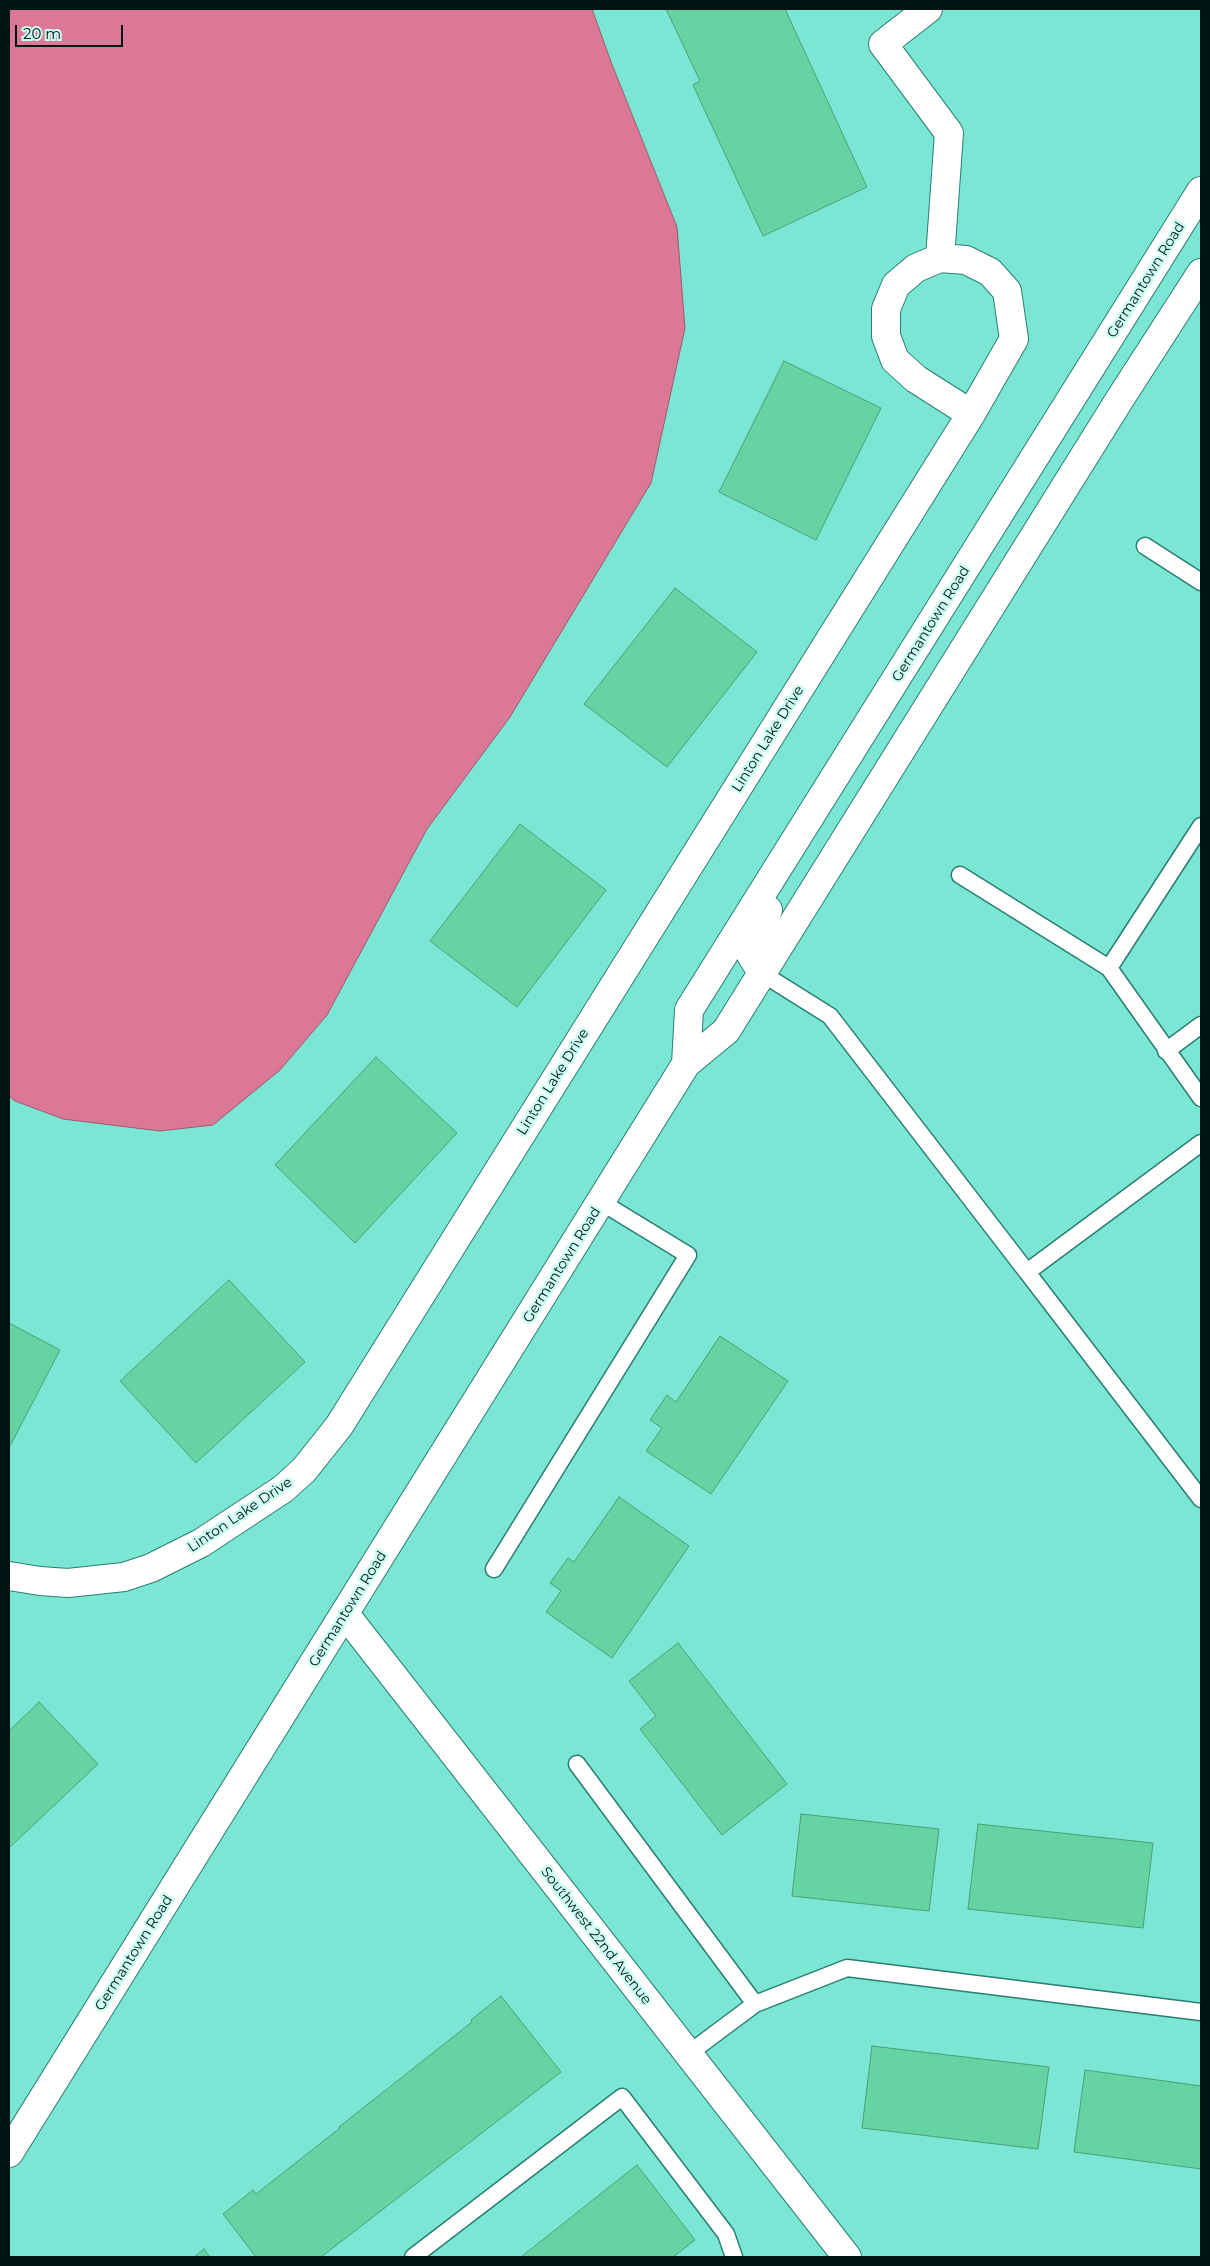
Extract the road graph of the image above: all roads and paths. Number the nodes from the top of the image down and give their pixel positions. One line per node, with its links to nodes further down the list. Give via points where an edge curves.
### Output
1 (928, 9): 3 (street, via 883,44 949,133)
2 (1201, 191): 8 (street, Germantown Road)
3 (940, 258): 5 (street, Linton Lake Drive, via 966,260 990,272 1007,291 1014,340); 5 (street, Linton Lake Drive, via 916,268 896,285 886,309 886,336 896,360 916,379)
4 (1201, 273): 12 (street, Germantown Road)
5 (971, 414): 22 (street, Linton Lake Drive, via 339,1426 304,1470 283,1489 201,1543 152,1568 124,1577 68,1583)
6 (1145, 546): 7 (lane)
7 (1201, 582)
8 (917, 646): 12 (street, via 923,660 784,882 755,935 751,954); 15 (street, Germantown Road, via 689,1010)
9 (1201, 826): 11 (lane)
10 (960, 875): 11 (lane)
11 (1109, 968): 14 (lane)
12 (763, 974): 15 (street, Germantown Road, via 726,1031); 19 (lane, via 830,1016)
13 (1201, 1025): 14 (lane)
14 (1166, 1051): 16 (lane)
15 (686, 1064): 18 (street, Germantown Road)
16 (1201, 1098)
17 (1201, 1143): 19 (lane)
18 (601, 1202): 21 (lane, via 688,1256); 23 (street, Germantown Road)
19 (1027, 1272): 20 (lane)
20 (1201, 1499)
21 (494, 1569)
22 (9, 1576)
23 (345, 1614): 27 (street, Southwest 22nd Avenue); 28 (street, Germantown Road)
24 (577, 1764): 25 (lane)
25 (754, 2004): 26 (lane, via 846,1968); 27 (lane)
26 (1201, 2012)
27 (688, 2054): 31 (street, Southwest 22nd Avenue)
28 (9, 2153)
29 (413, 2257): 30 (lane, via 622,2097 726,2234)
30 (734, 2257)
31 (847, 2257)

